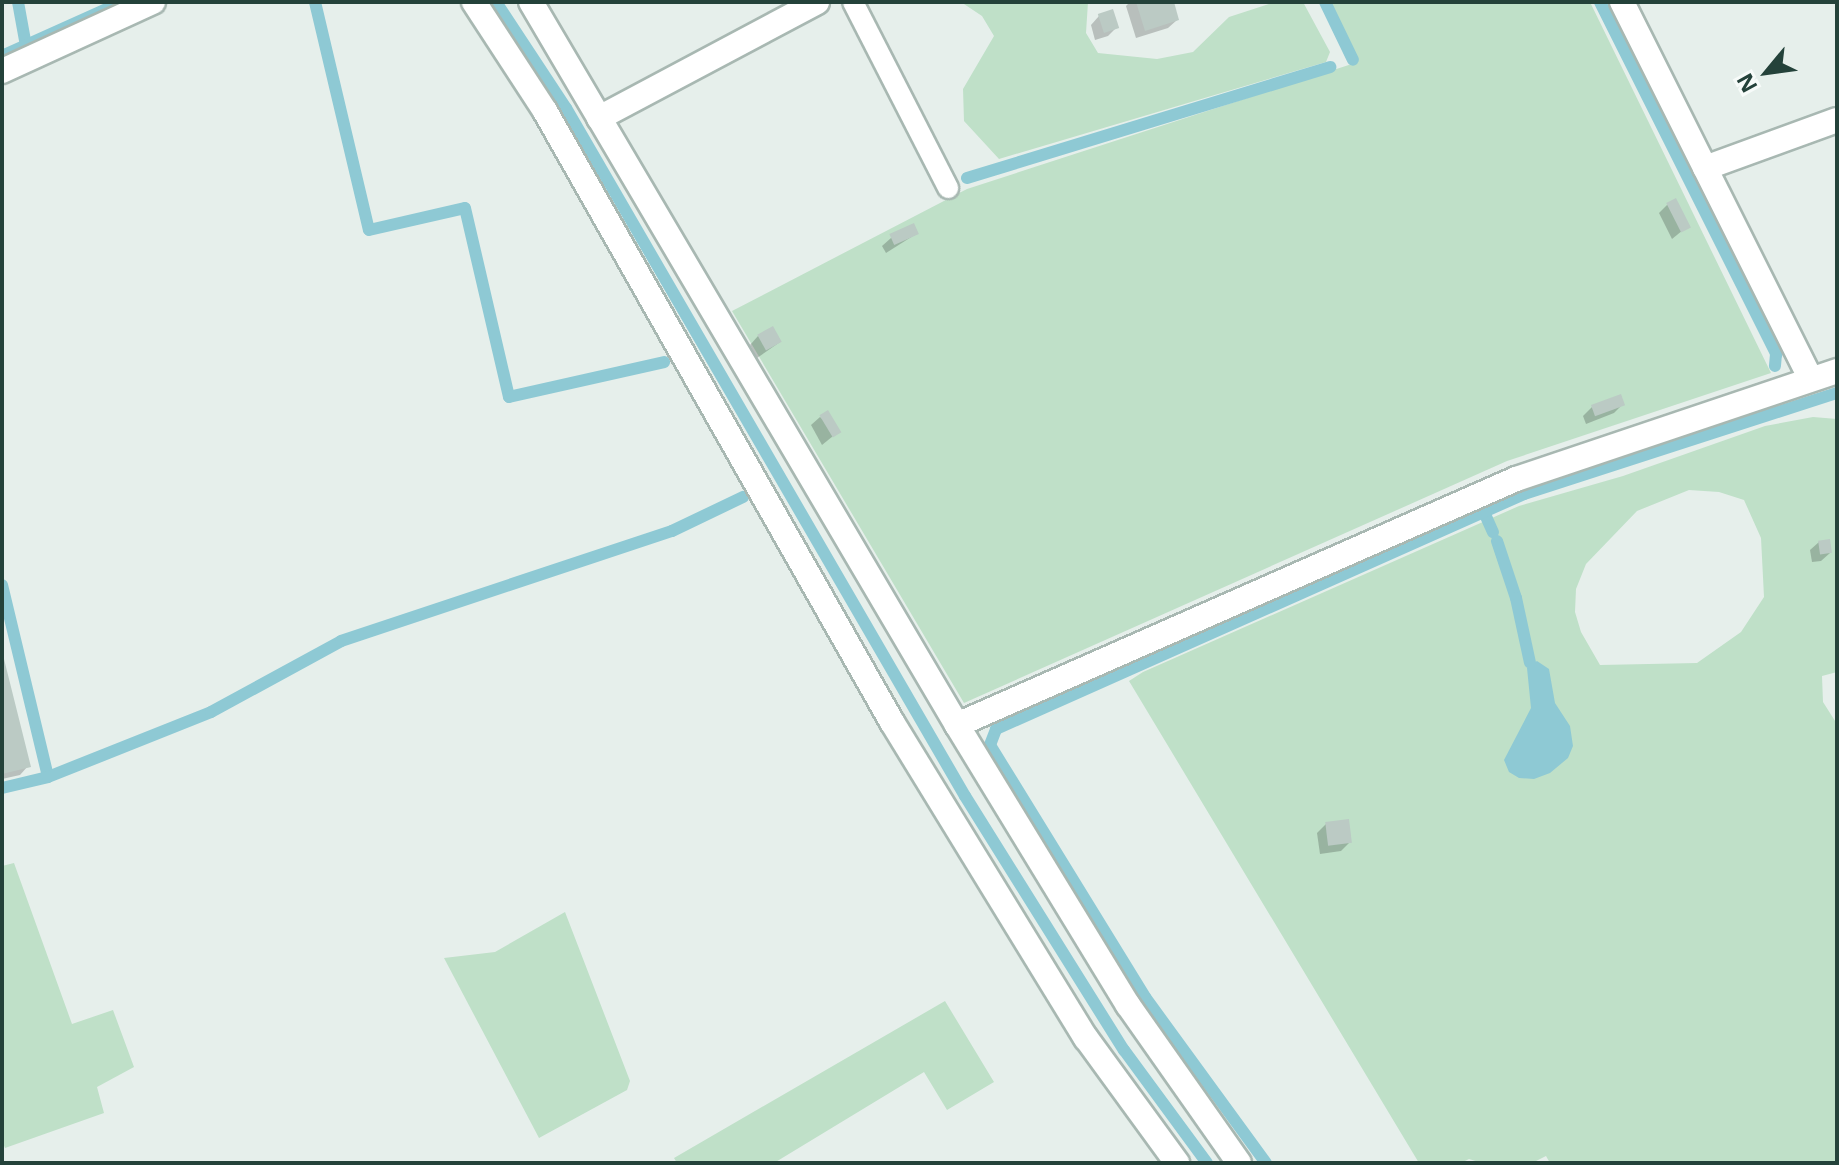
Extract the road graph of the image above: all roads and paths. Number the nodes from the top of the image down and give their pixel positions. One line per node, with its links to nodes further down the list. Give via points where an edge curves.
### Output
1 (153, 2): 7 (street)
2 (474, 2): 15 (street, via 545,111 892,722 1086,1038)
3 (531, 2): 8 (street)
4 (817, 2): 8 (street)
5 (853, 2): 11 (lane)
6 (1622, 2): 10 (street)
7 (2, 71)
8 (599, 118): 14 (street)
9 (1837, 120): 10 (street)
10 (1705, 168): 13 (street)
11 (948, 188)
12 (1837, 371): 13 (street)
13 (1810, 378): 14 (street, via 1516,479)
14 (957, 725): 16 (street, via 1128,1005)
15 (1177, 1163)
16 (1239, 1163)

